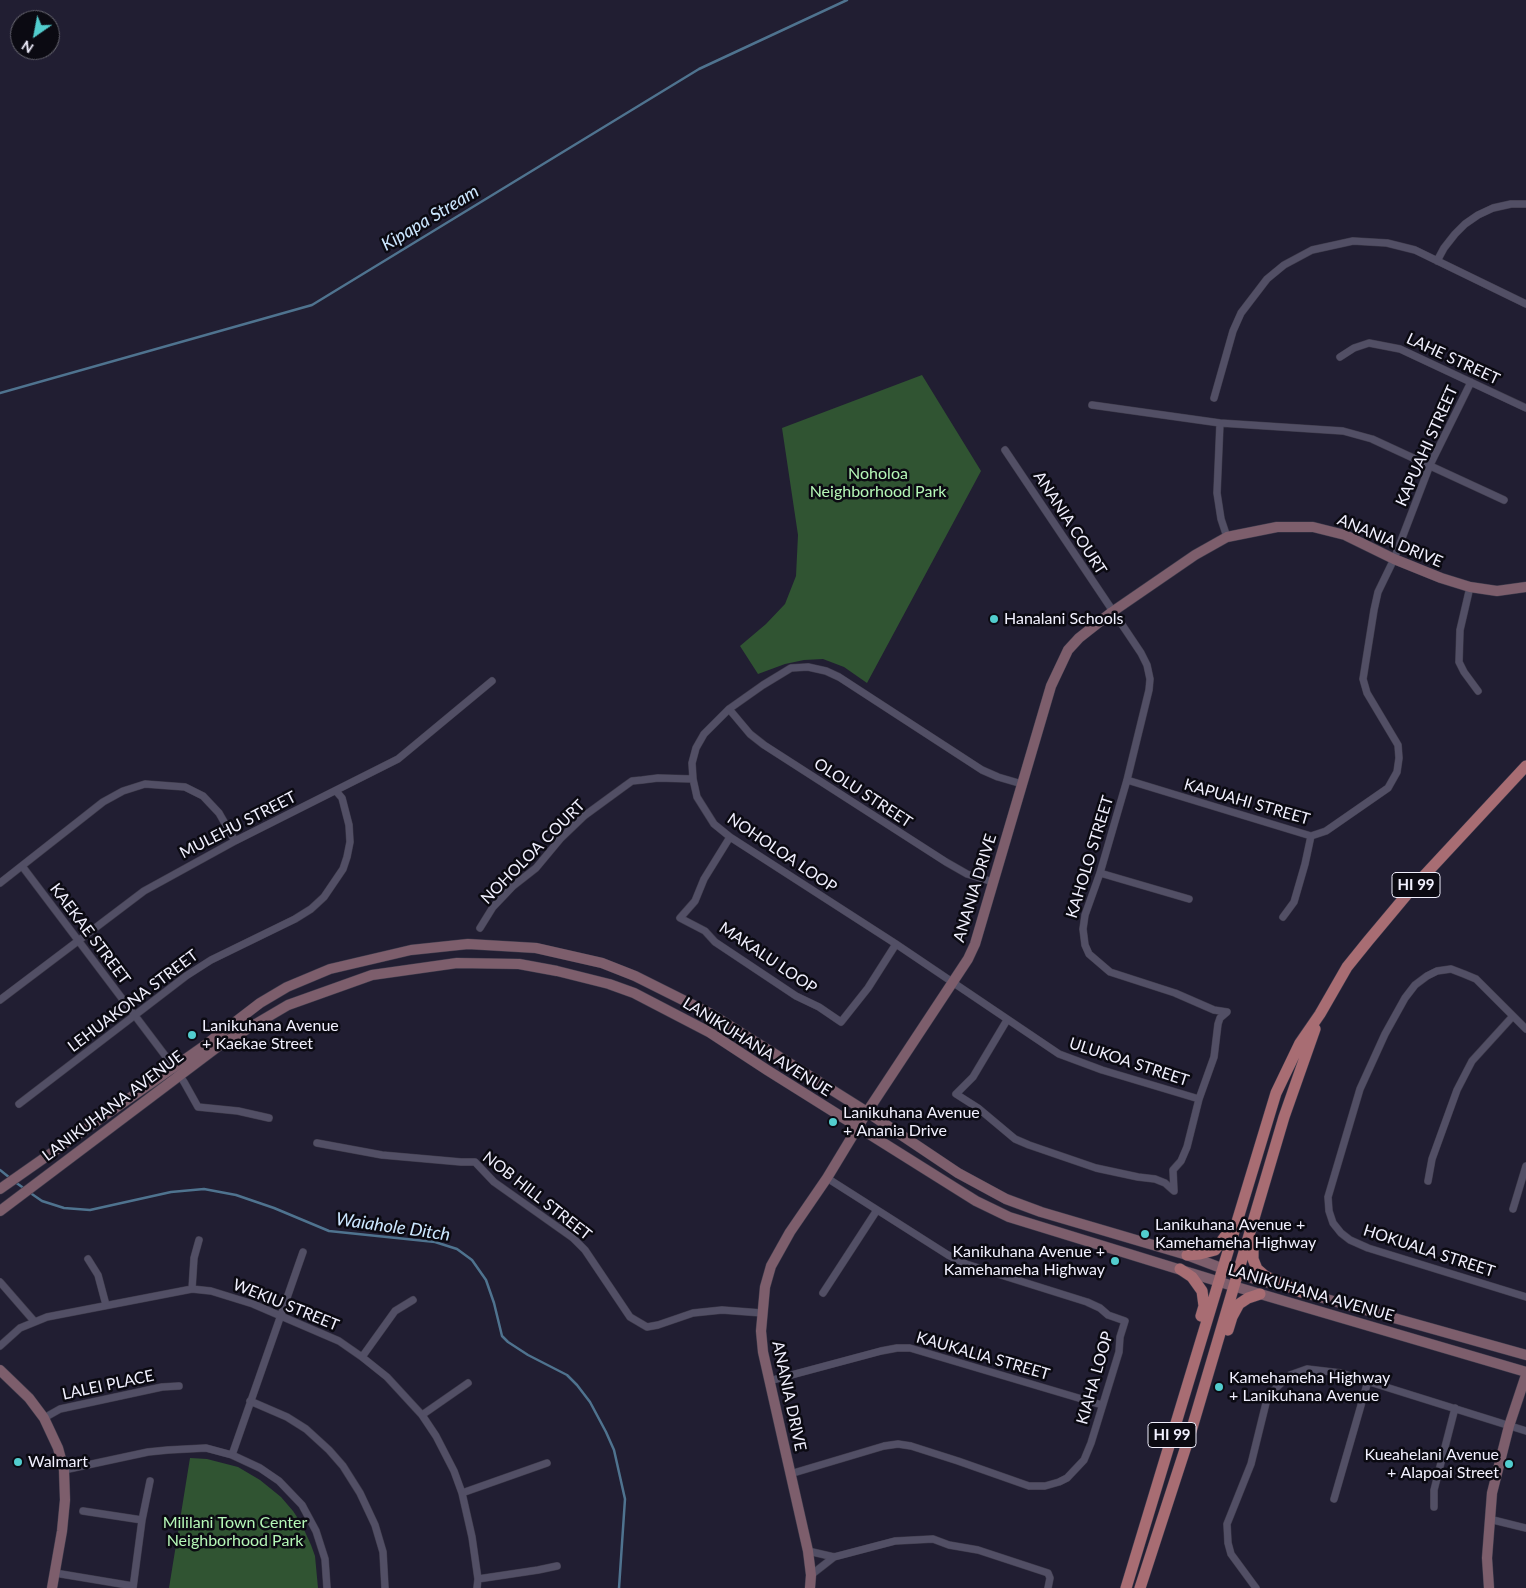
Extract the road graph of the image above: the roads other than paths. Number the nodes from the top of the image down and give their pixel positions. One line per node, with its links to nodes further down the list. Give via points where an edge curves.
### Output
1 (1526, 204): 2 (street, via 1493,208 1478,215 1455,234)
2 (1437, 261): 3 (street); 6 (street, via 1414,250 1387,243 1353,241 1312,250 1284,265 1267,279 1241,314)
3 (1526, 304)
4 (1340, 357): 5 (street, LAHE STREET, via 1369,343 1385,345)
5 (1471, 382): 8 (street, LAHE STREET); 11 (street, KAPUAHI STREET)
6 (1214, 398)
7 (1092, 405): 9 (street)
8 (1526, 408)
9 (1220, 423): 11 (street, via 1343,431 1372,438); 13 (street, via 1217,493)
10 (1005, 450): 17 (street, ANANIA COURT)
11 (1430, 465): 12 (street); 14 (street, KAPUAHI STREET)
12 (1504, 500)
13 (1227, 537): 14 (main road, ANANIA DRIVE, via 1277,527 1313,527 1345,535); 17 (main road, ANANIA DRIVE)
14 (1394, 559): 15 (main road, ANANIA DRIVE); 26 (street, KAPUAHI STREET, via 1378,592 1363,679 1367,693 1398,745 1397,772 1388,788 1326,831)
15 (1470, 587): 16 (main road, ANANIA DRIVE, via 1497,591); 19 (street, via 1460,630 1459,662)
16 (1526, 587)
17 (1112, 612): 23 (street, KAHOLO STREET, via 1141,653 1150,679); 24 (main road, ANANIA DRIVE, via 1079,638 1060,665)
18 (492, 681): 25 (street, MULEHU STREET, via 398,759)
19 (1478, 691)
20 (729, 709): 22 (street, NOHOLOA LOOP, via 708,728 696,748 692,763); 24 (street, NOHOLOA LOOP, via 791,668 826,671 982,770); 31 (street, OLOLU STREET, via 764,745 946,862 967,874)
21 (1526, 766): 40 (main road, HI 99, via 1368,941 1347,967)
22 (693, 779): 27 (street, NOHOLOA LOOP, via 705,810 714,824); 35 (street, NOHOLOA COURT, via 632,781 584,816 561,838 536,868 493,907)
23 (1127, 780): 26 (street, KAPUAHI STREET); 30 (street, KAHOLO STREET)
24 (1022, 784): 31 (main road, ANANIA DRIVE)
25 (336, 790): 28 (street, MULEHU STREET); 41 (street, LEHUAKONA STREET, via 342,798 350,842 343,869 324,897 295,919 211,960)
26 (1311, 836): 34 (street, via 1294,902)
27 (730, 837): 37 (street, NOHOLOA LOOP); 37 (street, MAKALU LOOP, via 704,879 695,901 680,918 705,931 716,942 796,996 841,1022)
28 (235, 841): 29 (street, via 219,813 203,796 177,785 145,784 103,802); 36 (street, MULEHU STREET, via 144,891)
29 (22, 866): 32 (street); 36 (street, KAEKAE STREET)
30 (1100, 873): 33 (street); 46 (street, KAHOLO STREET, via 1089,900 1083,929 1085,945 1097,963 1110,972 1227,1012 1218,1024 1214,1056)
31 (994, 882): 38 (main road, ANANIA DRIVE, via 975,944)
32 (0, 883)
33 (1189, 899)
34 (1283, 917)
35 (480, 928)
36 (79, 940): 39 (street, MULEHU STREET); 41 (street, KAEKAE STREET)
37 (896, 944): 38 (street, NOHOLOA LOOP)
38 (953, 982): 43 (street, ULUKOA STREET); 48 (main road, ANANIA DRIVE)
39 (0, 1000)
40 (1320, 1014): 59 (main road, HI 99, via 1300,1044 1276,1092); 60 (main road, HI 99, via 1284,1117)
41 (134, 1016): 45 (street, KAEKAE STREET); 47 (street, LEHUAKONA STREET)
42 (1513, 1016): 44 (street, HOKUALA STREET); 54 (street, via 1472,1062 1457,1090 1432,1159); 75 (street, HOKUALA STREET, via 1476,979 1458,972 1437,972 1415,985 1385,1034 1360,1089 1328,1197 1333,1223 1341,1233 1359,1244)
43 (1007, 1020): 46 (street, ULUKOA STREET, via 1059,1054 1076,1061); 46 (street, KAHOLO STREET, via 973,1077 956,1094 1015,1139 1028,1145 1096,1168 1154,1179 1174,1191 1173,1170 1181,1161)
44 (1526, 1029)
45 (176, 1070): 48 (main road, LANIKUHANA AVENUE, via 267,999 330,969 411,950 468,944 536,948 602,963 694,1005); 49 (street, KAEKAE STREET, via 198,1107); 50 (main road, LANIKUHANA AVENUE, via 288,1005 372,975 457,963 519,964 557,970 634,993 709,1032); 55 (main road, LANIKUHANA AVENUE); 58 (main road, LANIKUHANA AVENUE)
46 (1199, 1099)
47 (19, 1104)
48 (867, 1112): 50 (main road, ANANIA DRIVE); 63 (main road, LANIKUHANA AVENUE, via 958,1173 1006,1199)
49 (269, 1118)
50 (858, 1128): 53 (main road, ANANIA DRIVE); 66 (main road, LANIKUHANA AVENUE, via 994,1211)
51 (317, 1142): 78 (street, NOB HILL STREET, via 382,1154 475,1162 494,1182 573,1238 585,1250 630,1317 647,1327 693,1313 722,1310)
52 (1526, 1166): 56 (street)
53 (827, 1178): 57 (street, KIAHA LOOP); 78 (main road, ANANIA DRIVE, via 790,1232 772,1266)
54 (1428, 1181)
55 (0, 1189)
56 (1513, 1209)
57 (877, 1210): 73 (street); 91 (street, KIAHA LOOP, via 966,1264 1087,1302 1125,1321)
58 (0, 1211)
59 (1238, 1217): 63 (main road, via 1215,1250); 65 (main road, HI 99)
60 (1253, 1227): 67 (main road, HI 99); 72 (main road, via 1252,1252 1257,1269)
61 (199, 1240): 71 (street)
62 (303, 1252): 79 (street)
63 (1187, 1255): 65 (main road, LANIKUHANA AVENUE)
64 (88, 1259): 77 (street, via 98,1275)
65 (1223, 1267): 67 (main road, LANIKUHANA AVENUE); 68 (main road, HI 99)
66 (1180, 1269): 68 (main road, LANIKUHANA AVENUE); 99 (main road, via 1198,1284 1204,1306 1185,1366)
67 (1237, 1274): 70 (main road, HI 99); 72 (main road, LANIKUHANA AVENUE)
68 (1219, 1281): 70 (main road, LANIKUHANA AVENUE); 99 (main road, HI 99)
69 (0, 1282): 80 (street)
70 (1233, 1286): 74 (main road, LANIKUHANA AVENUE); 96 (main road, HI 99)
71 (192, 1289): 77 (street, WEKIU STREET); 79 (street, WEKIU STREET, via 211,1291)
72 (1301, 1292): 82 (main road, LANIKUHANA AVENUE)
73 (823, 1293)
74 (1260, 1294): 85 (main road, LANIKUHANA AVENUE); 96 (main road, via 1236,1308)
75 (1526, 1298)
76 (413, 1300): 83 (street, via 395,1311)
77 (106, 1305): 80 (street, WEKIU STREET)
78 (762, 1313): 86 (main road, ANANIA DRIVE, via 763,1352)
79 (280, 1315): 83 (street, WEKIU STREET, via 339,1341); 90 (street)
80 (34, 1321): 81 (street, WEKIU STREET, via 20,1328)
81 (0, 1346)
82 (1526, 1355)
83 (362, 1357): 93 (street, WEKIU STREET)
84 (0, 1370): 94 (main road)
85 (1526, 1373): 95 (main road)
86 (769, 1380): 91 (street, KAUKALIA STREET, via 881,1351 910,1348); 102 (main road, ANANIA DRIVE)
87 (1368, 1381): 92 (street); 105 (street); 126 (street, via 1341,1373 1307,1370 1290,1375 1267,1399 1251,1464 1228,1524 1231,1554)
88 (468, 1383): 93 (street)
89 (179, 1386): 94 (street, LALEI PLACE, via 60,1409)
90 (250, 1402): 98 (street); 120 (street, via 287,1416 306,1429 343,1466 376,1525 383,1552)
91 (1102, 1405): 102 (street, KIAHA LOOP, via 1084,1460 1067,1478 1045,1486 1029,1486 898,1444)
92 (1455, 1408): 95 (street); 106 (street, via 1434,1490)
93 (422, 1415): 104 (street, WEKIU STREET, via 454,1471)
94 (44, 1418): 101 (main road)
95 (1509, 1426): 97 (street); 108 (main road, via 1495,1477)
96 (1192, 1428): 125 (main road, HI 99)
97 (1526, 1431)
98 (232, 1455): 101 (street, via 206,1448 168,1450); 119 (street, via 279,1481 302,1505 316,1531 325,1559)
99 (1165, 1456): 124 (main road, HI 99)
100 (547, 1463): 104 (street)
101 (64, 1470): 114 (main road, via 63,1524)
102 (790, 1474): 111 (main road, ANANIA DRIVE)
103 (150, 1481): 109 (street)
104 (462, 1493): 116 (street, WEKIU STREET)
105 (1334, 1498)
106 (1434, 1507)
107 (83, 1511): 109 (street)
108 (1489, 1519): 110 (street); 127 (main road)
109 (142, 1520): 117 (street)
110 (1526, 1528)
111 (808, 1551): 112 (street); 115 (main road, ANANIA DRIVE)
112 (834, 1557): 115 (street); 123 (street, via 895,1541 934,1539 1048,1573)
113 (557, 1566): 116 (street)
114 (55, 1573): 117 (street); 118 (main road)
115 (811, 1575): 122 (main road, ANANIA DRIVE)
116 (478, 1579): 121 (street, WEKIU STREET)
117 (133, 1587)
118 (52, 1588)
119 (327, 1588)
120 (385, 1588)
121 (477, 1588)
122 (810, 1588)
123 (1048, 1588)
124 (1126, 1588)
125 (1140, 1588)
126 (1256, 1588)
127 (1489, 1588)

